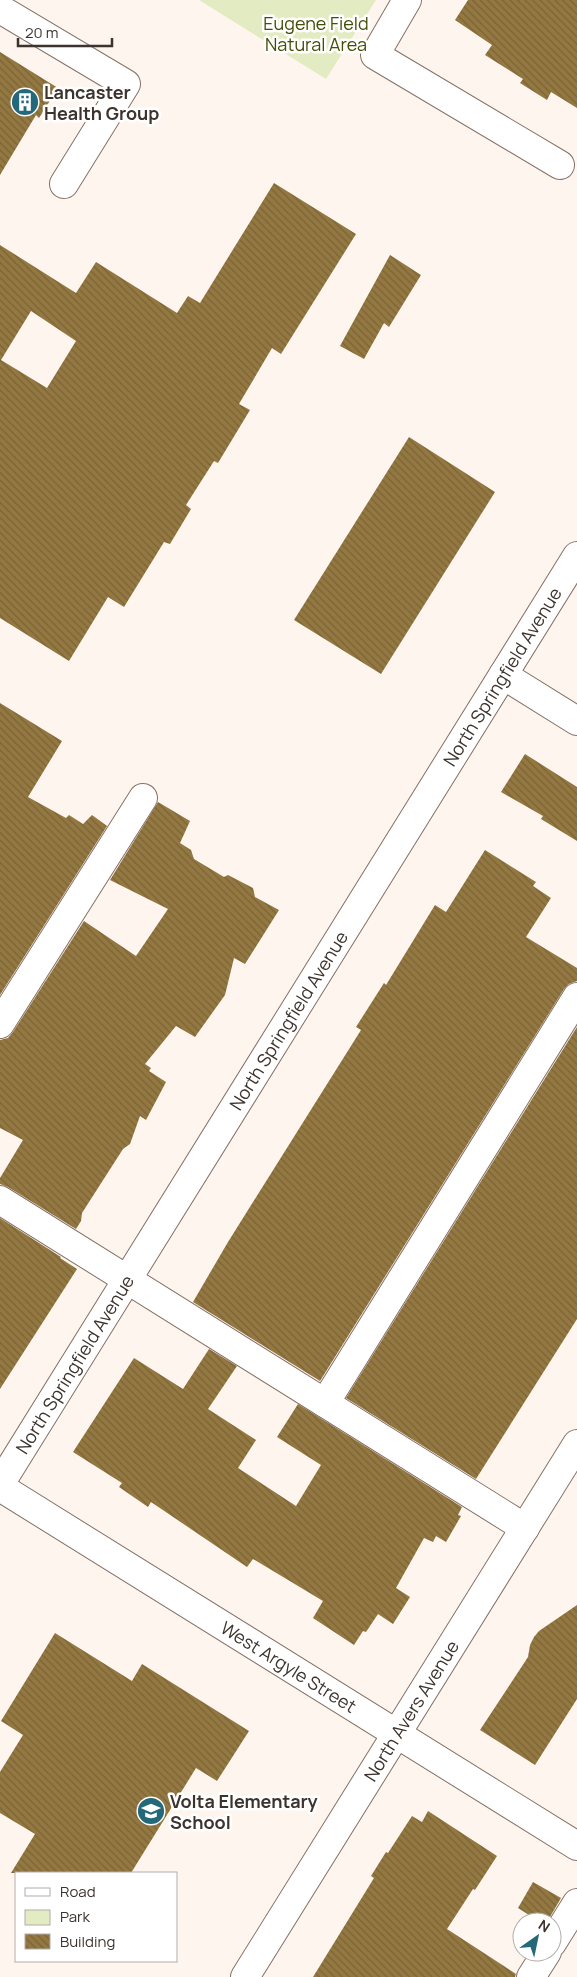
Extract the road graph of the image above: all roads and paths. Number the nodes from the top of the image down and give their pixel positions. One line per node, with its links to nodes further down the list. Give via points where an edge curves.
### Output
1 (407, 0): 3 (street, via 374,55)
2 (0, 9): 4 (street, via 126,84)
3 (560, 165)
4 (64, 184)
5 (577, 556): 6 (street, North Springfield Avenue)
6 (503, 675): 7 (street); 12 (street, North Springfield Avenue)
7 (577, 721)
8 (143, 798): 10 (street)
9 (577, 997): 13 (street)
10 (0, 1024)
11 (0, 1200): 12 (street)
12 (127, 1280): 13 (street); 15 (street, North Springfield Avenue)
13 (325, 1403): 16 (street)
14 (577, 1444): 16 (street, North Avers Avenue)
15 (0, 1486): 17 (street, West Argyle Street)
16 (525, 1528): 17 (street, North Avers Avenue)
17 (397, 1733): 18 (street, West Argyle Street); 22 (street, North Avers Avenue)
18 (577, 1846)
19 (577, 1903): 20 (street)
20 (562, 1927)
21 (541, 1962): 23 (street)
22 (245, 1977)
23 (531, 1977)

